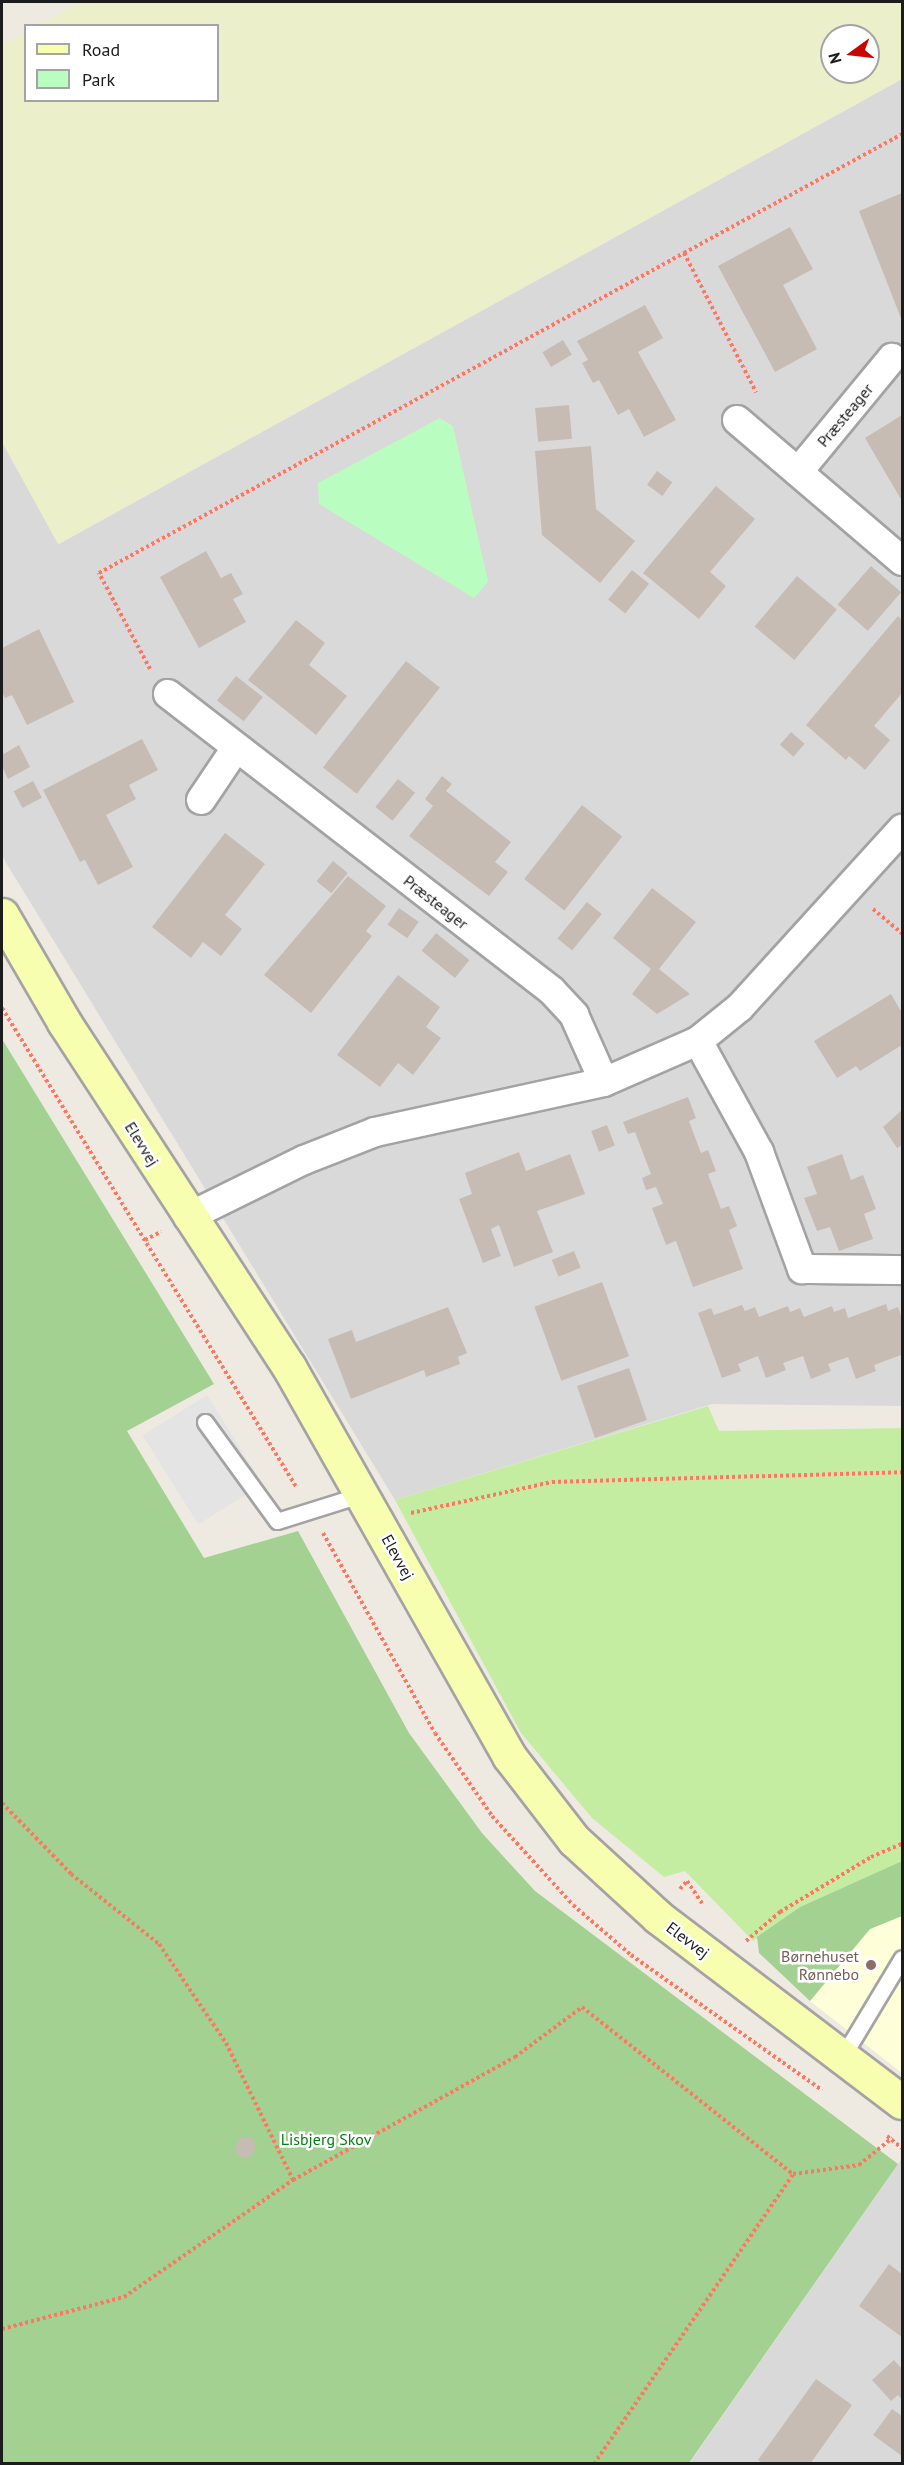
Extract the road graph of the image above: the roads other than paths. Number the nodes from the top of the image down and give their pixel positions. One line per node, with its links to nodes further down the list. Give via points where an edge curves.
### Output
1 (892, 358): 3 (street, Præsteager)
2 (738, 420): 3 (street)
3 (798, 471): 4 (street)
4 (903, 561)
5 (168, 694): 6 (street, Præsteager)
6 (236, 748): 7 (street); 11 (street, Præsteager, via 552,991 574,1015)
7 (201, 800)
8 (903, 829): 10 (street, via 740,1007)
9 (2, 915): 12 (street, Elevvej)
10 (698, 1041): 11 (street); 13 (street, via 759,1152 802,1269)
11 (604, 1082): 12 (street, via 375,1132 304,1160)
12 (188, 1218): 15 (street, Elevvej, via 289,1367)
13 (903, 1270)
14 (205, 1422): 15 (lane, via 278,1521 311,1512)
15 (371, 1507): 17 (street, Elevvej, via 509,1756 574,1840 658,1917)
16 (903, 1958): 17 (lane)
17 (843, 2056): 18 (street, Elevvej)
18 (903, 2102)

